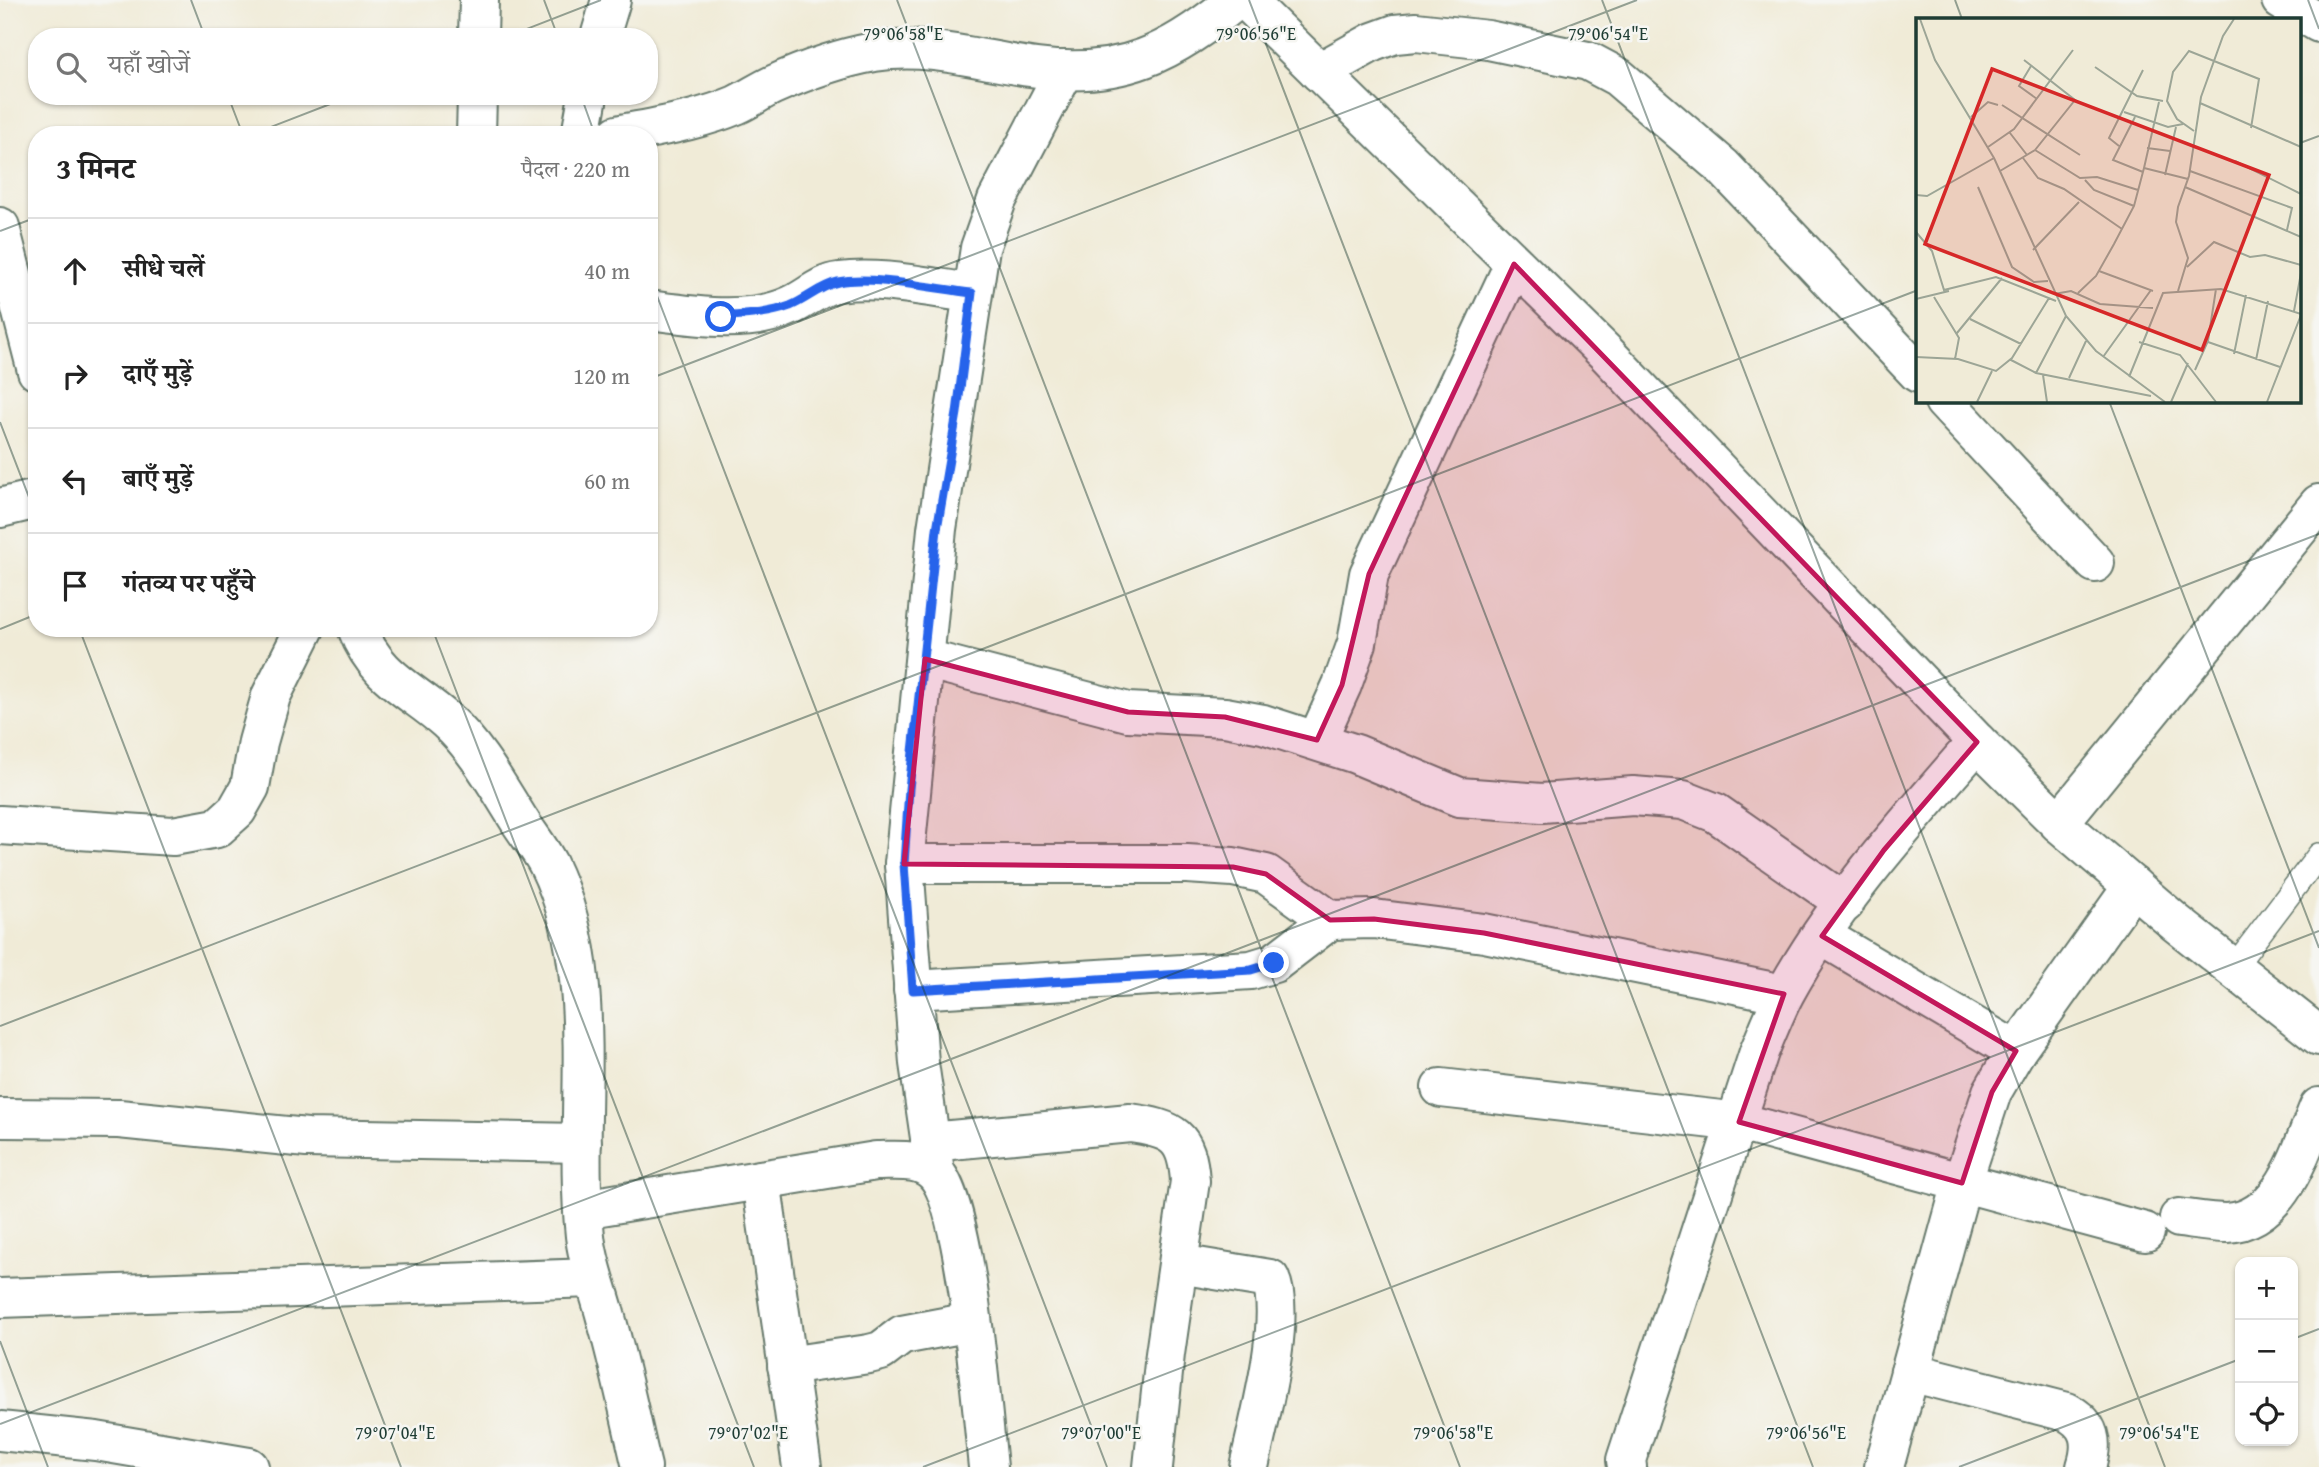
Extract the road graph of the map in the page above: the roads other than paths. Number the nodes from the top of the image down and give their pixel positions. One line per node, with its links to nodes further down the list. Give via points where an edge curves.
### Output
1 (479, 0): 7 (street)
2 (611, 0): 8 (street)
3 (1236, 0): 9 (street, via 1195,34 1158,54 1120,66)
4 (1246, 0): 10 (street)
5 (2281, 0): 6 (street)
6 (2319, 23)
7 (478, 28)
8 (603, 28)
9 (1065, 70): 15 (street, via 929,48 873,52 784,81 708,116); 18 (street, via 997,200 980,248)
10 (1319, 72): 17 (street); 21 (street, via 1373,42 1416,32 1488,40 1588,61 1618,77 1723,167)
11 (477, 105): 13 (street)
12 (586, 105): 14 (street)
13 (476, 126)
14 (583, 126)
15 (658, 126)
16 (0, 227): 20 (street)
17 (1514, 264): 30 (street, via 1369,574 1357,643); 31 (street)
18 (972, 293): 19 (street, via 838,282 791,306 759,314 721,317); 29 (street, via 937,529)
19 (658, 311)
20 (28, 336)
21 (1916, 371)
22 (1945, 402): 26 (street)
23 (28, 501): 25 (street)
24 (2319, 505): 32 (street)
25 (0, 508)
26 (2095, 563)
27 (300, 637): 33 (street, via 271,696 250,788 237,810 217,828 173,836)
28 (362, 637): 49 (street, via 381,671 448,722 476,755 548,864 567,919 577,976)
29 (925, 659): 30 (street, via 1128,712 1224,717); 35 (street)
30 (1317, 740): 37 (street, via 1459,797 1542,803 1633,796 1683,800 1716,813)
31 (1977, 742): 32 (street); 37 (street)
32 (2059, 823): 36 (street)
33 (0, 825)
34 (2319, 855): 40 (lane)
35 (904, 864): 38 (street, via 1233,867 1266,874); 41 (street)
36 (2133, 886): 40 (street); 44 (street)
37 (1845, 903): 39 (street)
38 (1330, 920): 41 (street, via 1274,963 1251,970); 42 (street, via 1374,919 1484,933)
39 (1822, 936): 42 (street); 44 (street)
40 (2234, 967): 43 (street)
41 (913, 990): 50 (street)
42 (1784, 994): 48 (street, via 1759,1052)
43 (2319, 1036)
44 (2016, 1051): 52 (street, via 1992,1092)
45 (1441, 1088): 48 (street)
46 (2319, 1107): 52 (street, via 2283,1188 2256,1216 2228,1223 2162,1225)
47 (0, 1118): 49 (street, via 119,1118 307,1138)
48 (1739, 1122): 52 (street); 67 (street)
49 (582, 1143): 53 (street)
50 (933, 1157): 51 (street, via 876,1161); 54 (street, via 1130,1123 1159,1127 1180,1139 1188,1157 1190,1181); 57 (street, via 950,1201)
51 (761, 1180): 53 (street); 58 (street)
52 (1962, 1183): 59 (street)
53 (583, 1209): 55 (street)
54 (1179, 1264): 65 (street); 66 (street, via 1270,1279 1276,1291 1269,1367)
55 (593, 1278): 56 (street); 62 (street)
56 (0, 1298)
57 (971, 1322): 58 (street, via 902,1335 869,1354); 64 (street)
58 (787, 1366): 63 (street)
59 (1910, 1372): 68 (street); 69 (street, via 2081,1419 2090,1435)
60 (0, 1431): 61 (street, via 96,1441)
61 (249, 1467)
62 (642, 1467)
63 (802, 1467)
64 (988, 1467)
65 (1153, 1467)
66 (1249, 1467)
67 (1627, 1467)
68 (1884, 1467)
69 (2086, 1467)

